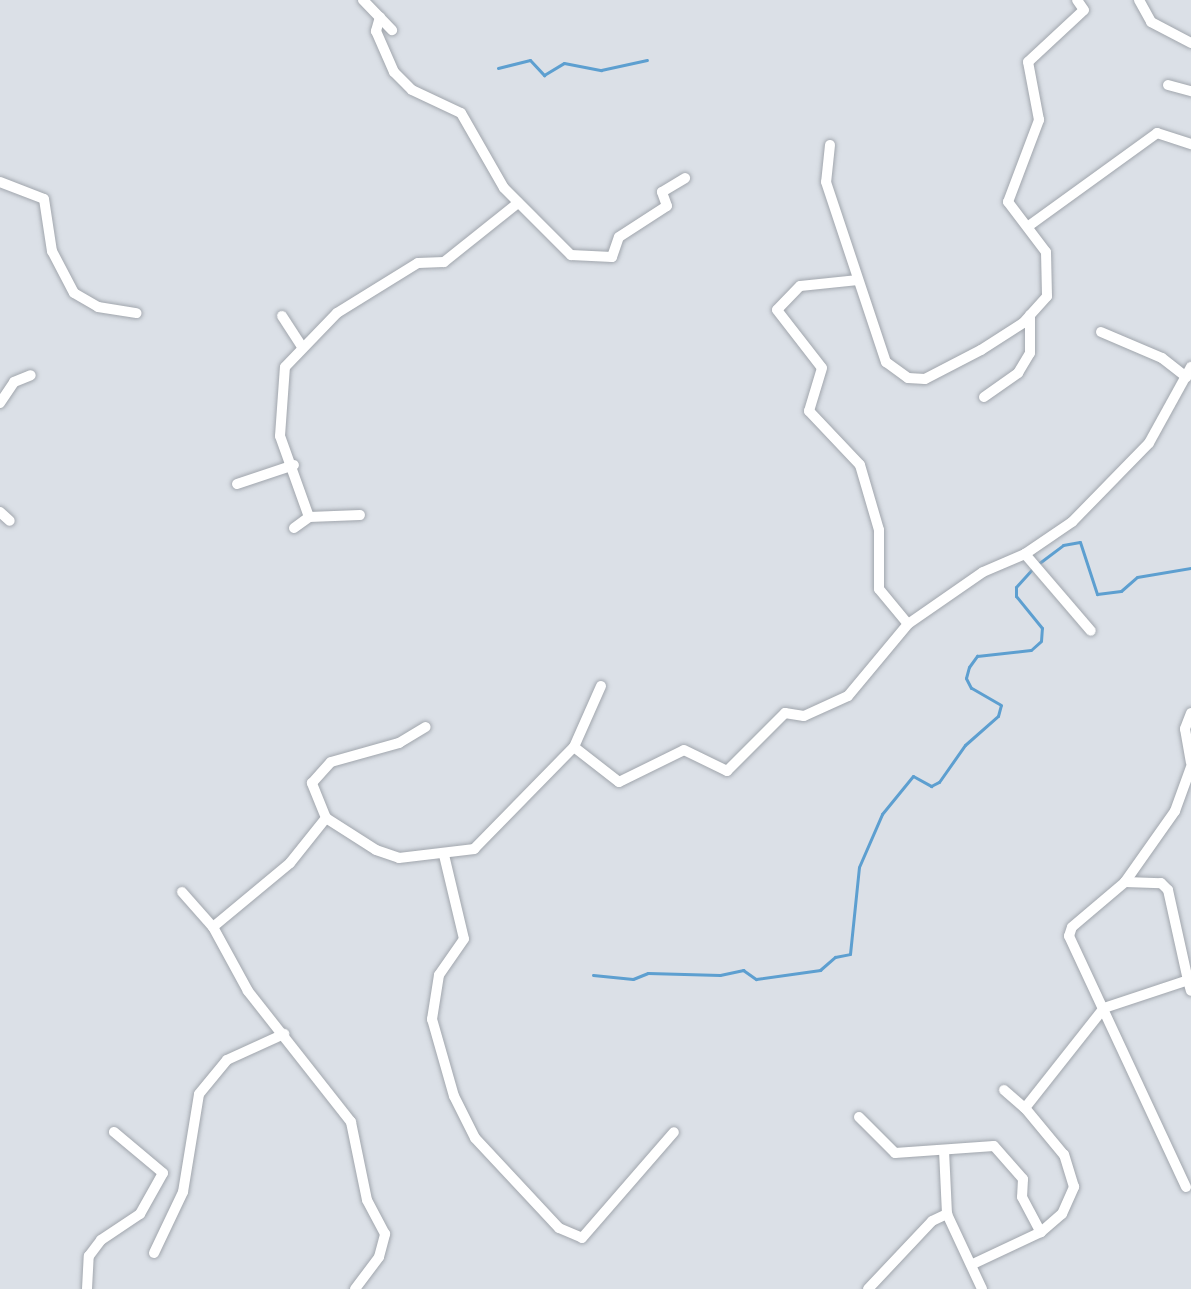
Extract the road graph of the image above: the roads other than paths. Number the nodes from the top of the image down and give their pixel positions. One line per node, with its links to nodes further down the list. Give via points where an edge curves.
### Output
1 (363, 0): 4 (street)
2 (1077, 0): 14 (street, via 1084,10 1026,68 1038,96 1039,120 1008,202)
3 (1139, 0): 6 (street, via 1151,22)
4 (380, 17): 5 (street); 13 (street, via 376,31 394,72 412,90 461,113 504,188)
5 (392, 30)
6 (1191, 44)
7 (1168, 85): 8 (street)
8 (1191, 91)
9 (1191, 144): 14 (street, via 1157,133)
10 (830, 145): 15 (street, via 826,182)
11 (685, 178): 13 (street, via 662,192 667,206 619,237 612,257 571,255)
12 (0, 182): 16 (street, via 44,199 52,251 74,293 98,307)
13 (518, 203): 20 (street, via 444,262 418,263 337,313)
14 (1030, 225): 17 (street, via 1046,252 1047,296)
15 (858, 280): 17 (street, via 886,362 908,378 925,379 961,361); 33 (street, via 800,286 777,310 822,368 809,411 860,465 879,530 879,589)
16 (137, 313)
17 (1030, 315): 23 (street, via 1030,353 1018,373)
18 (282, 316): 20 (street)
19 (1101, 332): 21 (street)
20 (301, 345): 25 (street, via 285,367 280,436)
21 (1188, 372): 32 (street, via 1149,443 1072,522)
22 (30, 375): 24 (street, via 14,382)
23 (984, 397)
24 (0, 403)
25 (294, 465): 26 (street); 29 (street)
26 (237, 484)
27 (0, 512): 30 (street)
28 (360, 515): 29 (street)
29 (309, 517): 31 (street)
30 (10, 521)
31 (294, 528)
32 (1028, 558): 33 (street, via 984,572); 34 (street)
33 (908, 624): 38 (street, via 848,696 804,716 785,713 726,771 684,750 619,782)
34 (1091, 631)
35 (601, 686): 38 (street)
36 (1191, 713): 39 (street, via 1185,729)
37 (426, 727): 41 (street, via 399,743 331,762 312,783)
38 (574, 747): 42 (street, via 474,849)
39 (1191, 762)
40 (1191, 767): 43 (street, via 1175,811)
41 (326, 818): 42 (street, via 399,858); 45 (street, via 290,863)
42 (444, 855): 53 (street, via 464,939 439,975 432,1019 454,1096 475,1138 559,1228 582,1238)
43 (1125, 882): 46 (street, via 1161,883 1168,891); 47 (street, via 1072,927 1069,936)
44 (182, 892): 45 (street)
45 (213, 927): 48 (street, via 248,991)
46 (1189, 986): 47 (street)
47 (1104, 1008): 50 (street); 55 (street)
48 (284, 1034): 58 (street, via 227,1060 205,1083 183,1192); 61 (street, via 314,1082 351,1122 367,1200 385,1234 379,1257)
49 (1004, 1089): 50 (street)
50 (1025, 1108): 57 (street, via 1064,1155 1074,1187 1062,1214)
51 (859, 1117): 54 (street, via 895,1153)
52 (114, 1132): 60 (street, via 163,1173 140,1214 101,1240 89,1256)
53 (674, 1132)
54 (944, 1150): 56 (street); 57 (street, via 994,1146 1023,1179 1023,1197)
55 (1186, 1187)
56 (947, 1214): 59 (street); 62 (street, via 932,1221)
57 (1041, 1232): 59 (street)
58 (154, 1253)
59 (971, 1265): 63 (street)
60 (87, 1289)
61 (355, 1289)
62 (868, 1289)
63 (982, 1289)

